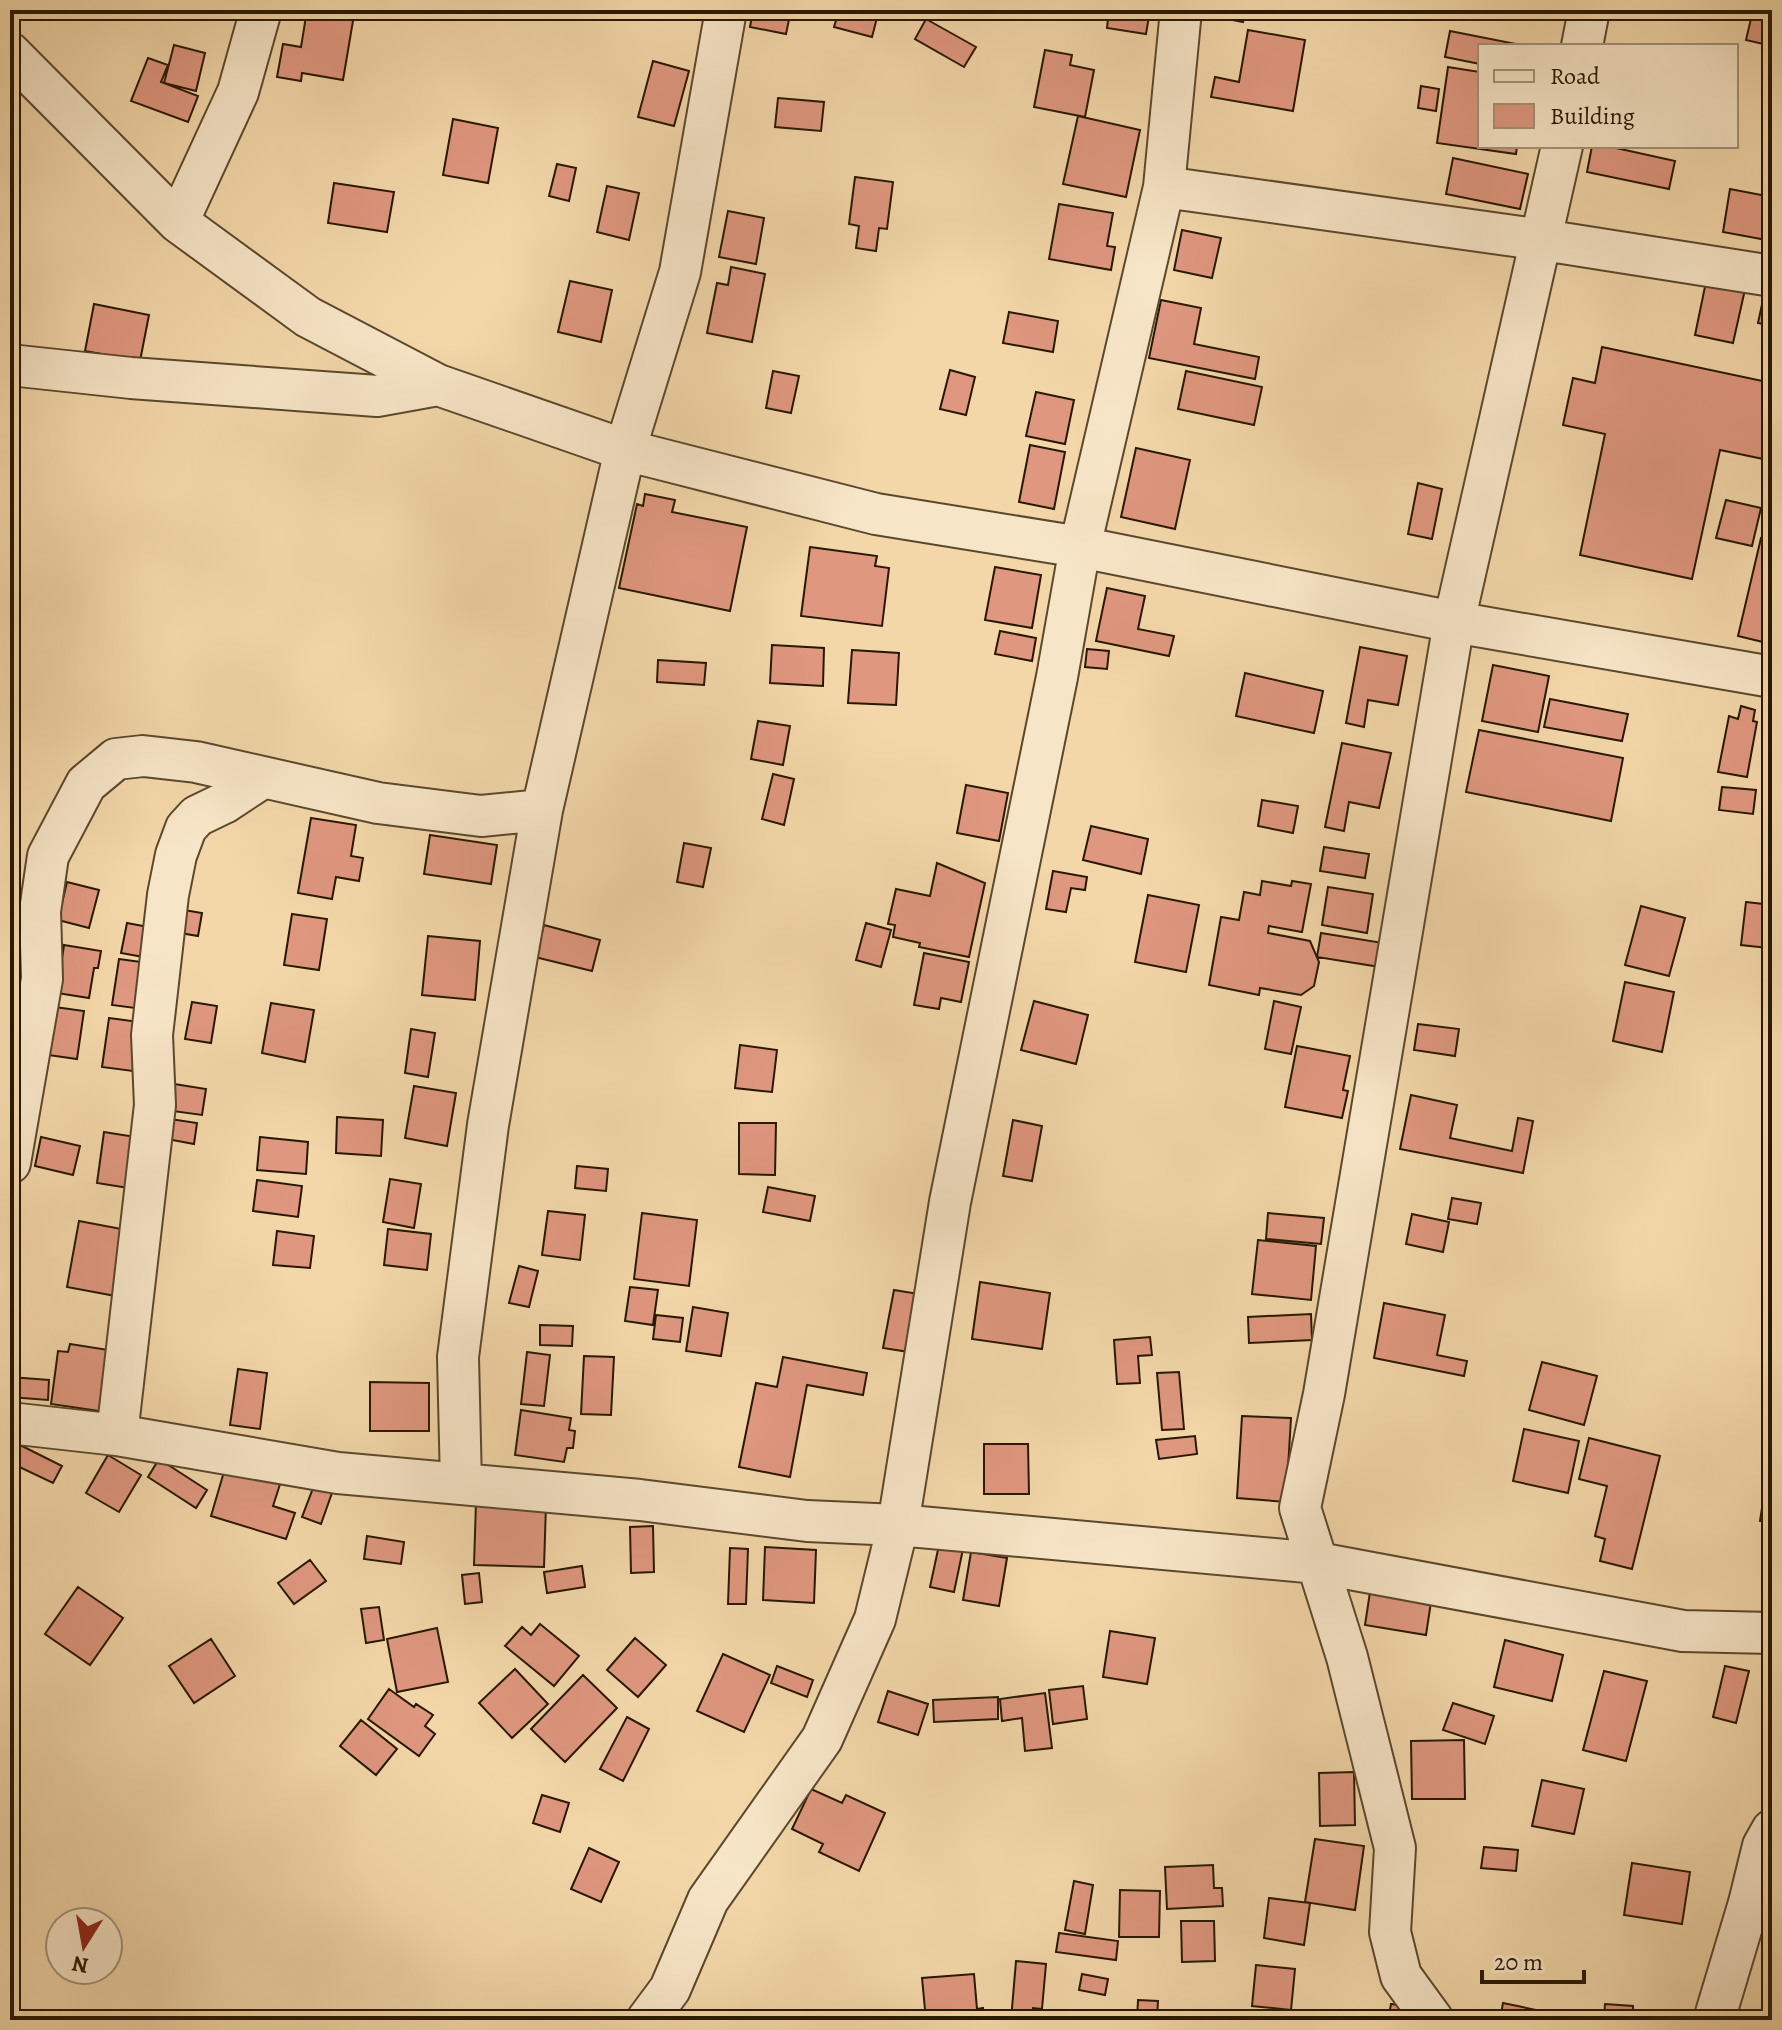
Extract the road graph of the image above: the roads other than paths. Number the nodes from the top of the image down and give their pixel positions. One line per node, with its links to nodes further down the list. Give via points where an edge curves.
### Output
1 (261, 10): 9 (street, via 238,92)
2 (726, 10): 14 (street, via 680,272)
3 (1181, 10): 8 (street)
4 (1589, 10): 5 (street)
5 (1582, 44)
6 (10, 53): 9 (street)
7 (1562, 148): 10 (street)
8 (1164, 187): 10 (street); 15 (street)
9 (178, 222): 13 (street, via 308,317)
10 (1543, 240): 11 (street); 16 (street)
11 (1772, 276)
12 (10, 365): 13 (street, via 377,396)
13 (438, 385): 14 (street)
14 (625, 450): 15 (street, via 876,514); 19 (street)
15 (1080, 547): 16 (street); 24 (street, via 950,1202)
16 (1454, 622): 17 (street); 25 (street, via 1324,1394 1300,1508)
17 (1772, 677)
18 (262, 778): 19 (street, via 378,803 481,816); 20 (street, via 143,756 116,759 86,784 48,856 40,911 42,979); 22 (street, via 197,816 176,855 152,1035 155,1105)
19 (542, 810): 23 (street, via 490,1110 458,1357)
20 (10, 1163)
21 (10, 1423): 22 (street)
22 (117, 1435): 23 (street, via 338,1473)
23 (461, 1484): 24 (street, via 807,1521)
24 (898, 1525): 25 (street); 29 (street, via 875,1619 822,1739 708,1900 670,1989)
25 (1318, 1563): 26 (street, via 1683,1631); 30 (street, via 1395,1848 1390,1932 1401,1976)
26 (1772, 1633)
27 (1772, 1830): 28 (street, via 1763,1846)
28 (1761, 1905): 31 (street)
29 (647, 2020)
30 (1433, 2020)
31 (1714, 2020)

